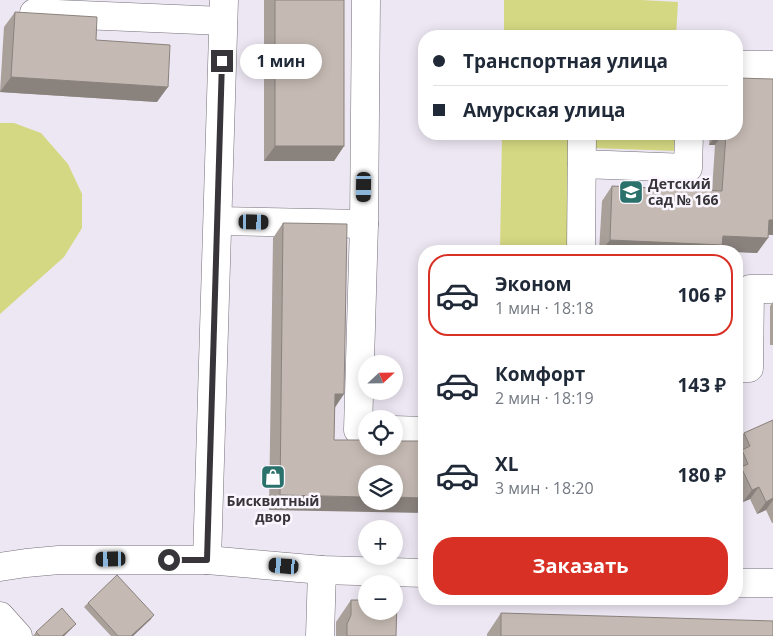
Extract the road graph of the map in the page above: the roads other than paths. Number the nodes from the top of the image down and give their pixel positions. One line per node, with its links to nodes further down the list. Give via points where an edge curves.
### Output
1 (366, 0): 10 (street)
2 (223, 10): 3 (street); 9 (street)
3 (34, 13)
4 (743, 65): 5 (street)
5 (773, 65)
6 (582, 140): 8 (street)
7 (689, 140): 8 (street, via 688,168)
8 (582, 164): 11 (street)
9 (218, 221): 10 (street); 17 (street)
10 (364, 224): 14 (street)
11 (581, 245)
12 (773, 289): 13 (street, via 750,289 749,368)
13 (743, 368)
14 (359, 410)
15 (403, 430): 16 (street)
16 (418, 431)
17 (207, 560): 18 (street, via 59,560); 19 (street)
18 (0, 567)
19 (322, 570): 20 (street); 25 (street)
20 (418, 573)
21 (743, 583): 22 (street)
22 (773, 583)
23 (0, 616): 24 (street)
24 (18, 636)
25 (320, 636)

